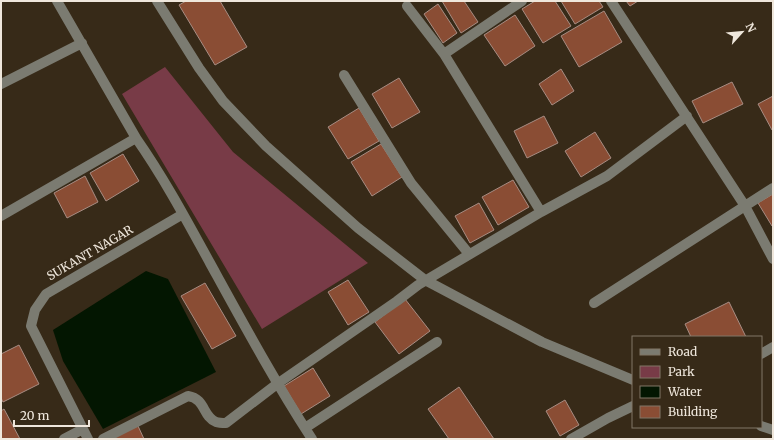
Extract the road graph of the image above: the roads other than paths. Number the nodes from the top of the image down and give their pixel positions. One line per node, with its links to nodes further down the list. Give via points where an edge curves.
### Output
1 (57, 1): 6 (street)
2 (157, 1): 19 (street, via 198,68 223,101 266,146 358,228)
3 (522, 1): 7 (street)
4 (611, 1): 10 (street)
5 (407, 6): 7 (street)
6 (82, 43): 9 (street); 11 (street)
7 (444, 54): 14 (street)
8 (344, 75): 17 (street, via 411,183)
9 (1, 84)
10 (687, 116): 13 (street); 14 (street, via 607,176)
11 (136, 138): 15 (street); 16 (street)
12 (773, 188): 13 (street)
13 (745, 206): 18 (street); 20 (street)
14 (541, 212): 17 (street)
15 (183, 214): 25 (street); 29 (street, SUKANT NAGAR, via 46,294 35,310 31,326)
16 (1, 216)
17 (469, 254): 19 (street)
18 (773, 259)
19 (425, 280): 24 (street, via 542,342); 25 (street)
20 (594, 303)
21 (437, 342): 28 (street)
22 (773, 347): 23 (street)
23 (762, 353)
24 (632, 380)
25 (277, 384): 28 (street); 33 (street, via 226,423 216,422 200,402 188,396)
26 (632, 406): 35 (street)
27 (762, 426): 30 (street)
28 (304, 428): 34 (street)
29 (83, 429): 31 (street); 32 (street, SUKANT NAGAR)
30 (773, 430)
31 (64, 439)
32 (88, 439)
33 (103, 439)
34 (312, 439)
35 (571, 439)

